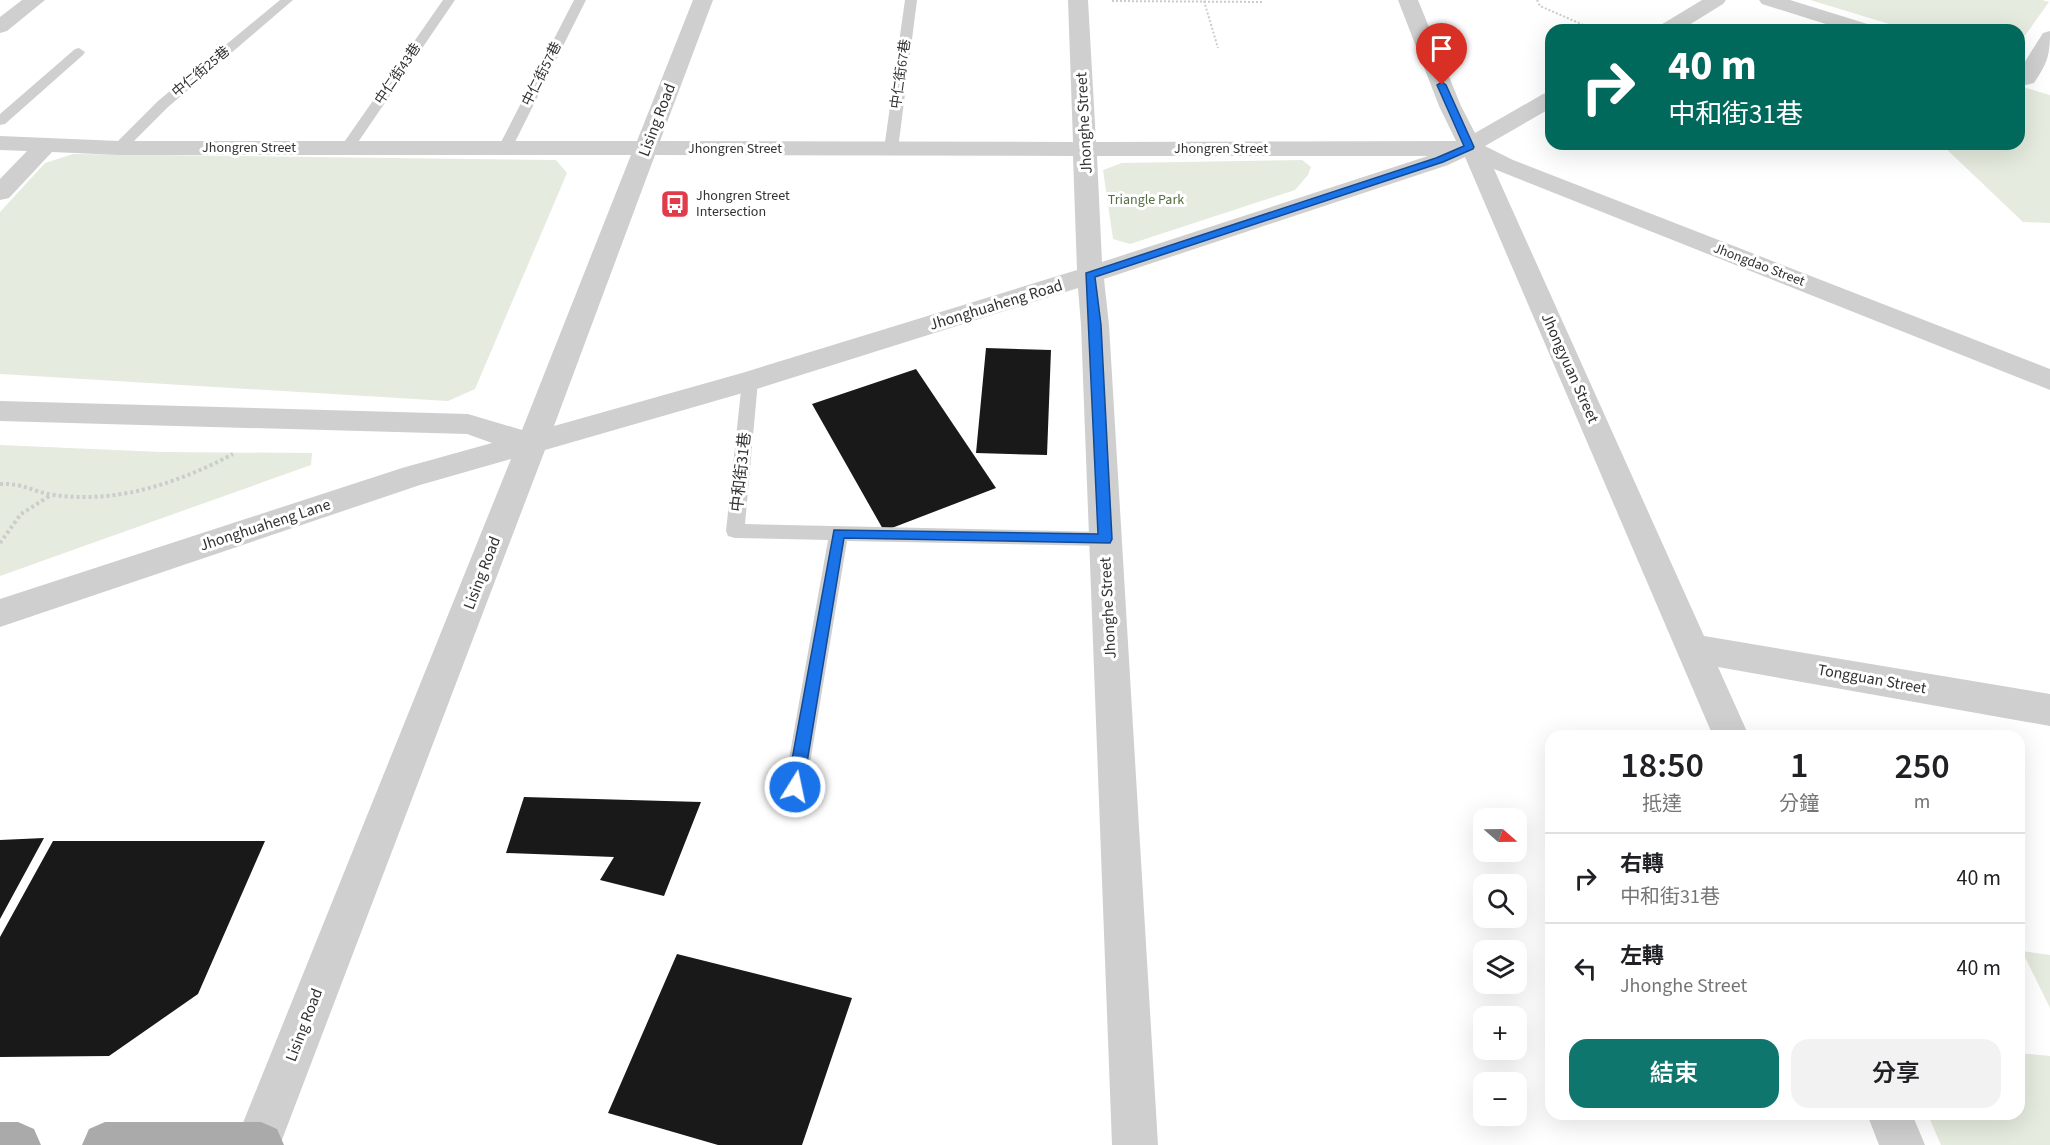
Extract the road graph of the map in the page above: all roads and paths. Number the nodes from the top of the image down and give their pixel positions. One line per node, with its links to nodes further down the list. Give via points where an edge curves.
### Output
1 (35, 0): 17 (street)
2 (287, 0): 29 (lane, 中仁街25巷, via 163,104)
3 (449, 0): 30 (lane, 中仁街43巷)
4 (580, 0): 31 (lane, 中仁街57巷)
5 (703, 0): 32 (street, Lising Road)
6 (911, 0): 33 (lane, 中仁街67巷)
7 (1408, 0): 28 (street, Jhongyuan Street)
8 (1537, 0): 14 (path, via 1540,6)
9 (1716, 0): 15 (street)
10 (1769, 0): 16 (street)
11 (1078, 1): 12 (path); 34 (street, Jhonghe Street)
12 (1204, 2): 13 (path); 19 (path)
13 (1264, 2)
14 (1581, 24)
15 (1676, 24)
16 (1847, 24)
17 (0, 27)
18 (2050, 38): 21 (street)
19 (1218, 48)
20 (80, 52): 25 (lane)
21 (2025, 73)
22 (2025, 78): 23 (street)
23 (2050, 85)
24 (1545, 102): 28 (street, Jhonghuaheng Road)
25 (0, 121)
26 (0, 143): 27 (street, Jhongren Street)
27 (47, 144): 29 (street, Jhongren Street); 35 (street)
28 (1469, 147): 34 (street, Jhongren Street); 36 (street, Jhonghuaheng Road, via 1440,160); 37 (street, Jhongdao Street, via 1505,165); 48 (street, Jhongyuan Street, via 1486,176)
29 (119, 148): 30 (street, Jhongren Street)
30 (347, 148): 31 (street, Jhongren Street)
31 (505, 148): 32 (street, Jhongren Street)
32 (646, 148): 33 (street, Jhongren Street); 40 (street, Lising Road)
33 (891, 149): 34 (street, Jhongren Street)
34 (1086, 149): 36 (street, Jhonghe Street)
35 (0, 193)
36 (1090, 275): 38 (street, Jhonghuaheng Road); 45 (street, Jhonghe Street)
37 (2050, 380)
38 (750, 381): 40 (street, Jhonghuaheng Road); 44 (lane, 中和街31巷, via 735,531)
39 (0, 411): 40 (street, via 468,424)
40 (531, 444): 47 (street, Jhonghuaheng Lane, via 413,476); 56 (street, Lising Road)
41 (234, 453): 43 (path, via 206,470 161,487 125,494)
42 (0, 484): 43 (path, via 19,484)
43 (51, 495): 46 (path, via 33,502 14,519)
44 (838, 533): 45 (lane, 中和街31巷); 51 (lane)
45 (1105, 539): 57 (street, Jhonghe Street)
46 (0, 543)
47 (0, 613)
48 (1693, 648): 49 (street, Tongguan Street); 50 (street, Jhongyuan Street)
49 (2050, 710)
50 (1728, 730)
51 (795, 787)
52 (1892, 1120): 58 (street)
53 (0, 1145): 54 (main road)
54 (18, 1145)
55 (105, 1145): 56 (main road)
56 (258, 1145)
57 (1135, 1145)
58 (1902, 1145)

